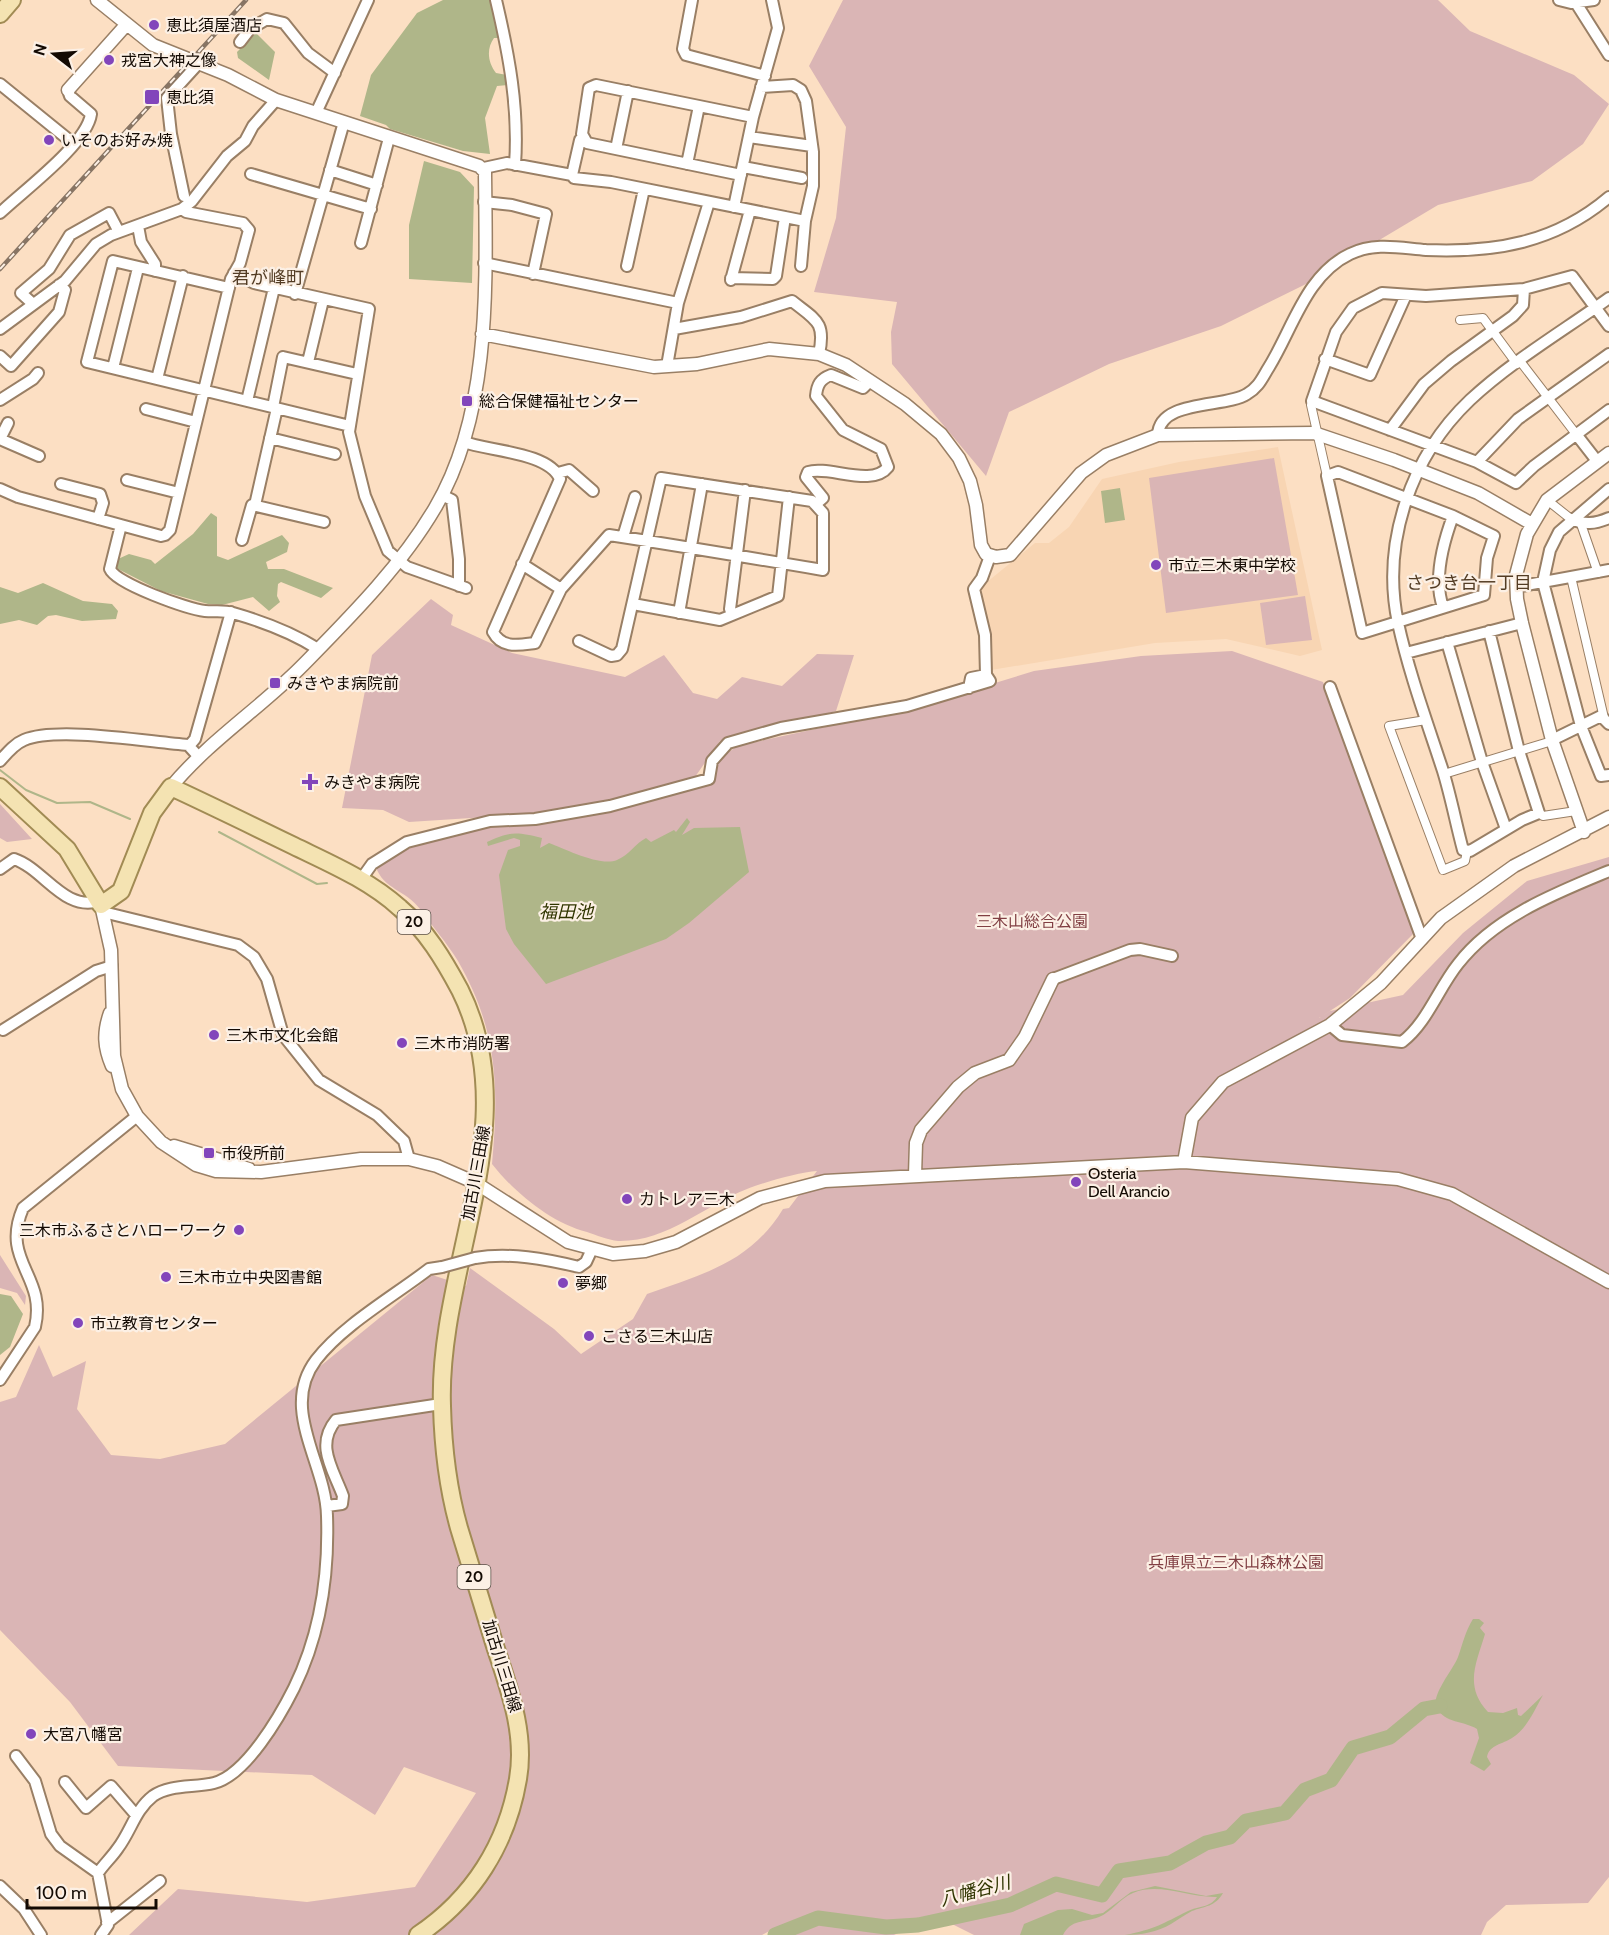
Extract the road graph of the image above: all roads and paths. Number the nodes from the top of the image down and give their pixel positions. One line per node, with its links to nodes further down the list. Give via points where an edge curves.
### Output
1 (12, 0): 10 (main road)
2 (97, 0): 11 (street)
3 (368, 0): 15 (street)
4 (495, 0): 33 (street, via 515,95)
5 (692, 0): 16 (street, via 683,49 686,55)
6 (772, 0): 16 (street, via 778,28)
7 (1559, 0): 9 (street)
8 (1594, 0): 9 (street)
9 (1576, 3): 13 (street)
10 (0, 14)
11 (126, 25): 14 (street, via 166,52); 19 (street)
12 (240, 42): 15 (street, via 250,29 267,19 285,23 308,53)
13 (1609, 55)
14 (198, 64): 21 (street); 43 (street, via 167,98)
15 (334, 74): 23 (street)
16 (765, 76): 18 (street)
17 (0, 84): 29 (street)
18 (761, 87): 24 (street); 30 (street, via 793,86 801,90)
19 (68, 90): 29 (street, via 91,114 90,124)
20 (628, 91): 22 (street); 28 (street, via 596,85 589,88); 31 (street)
21 (276, 100): 23 (street); 48 (street, via 245,141 227,156)
22 (699, 106): 24 (street); 32 (street)
23 (316, 113): 25 (street)
24 (753, 117): 26 (street)
25 (344, 122): 27 (street); 35 (street)
26 (749, 137): 30 (street); 36 (street)
27 (389, 138): 34 (street); 40 (street)
28 (583, 139): 31 (street); 38 (street)
29 (74, 144): 51 (street)
30 (812, 146): 53 (street, via 813,186)
31 (616, 149): 32 (street)
32 (687, 164): 36 (street)
33 (515, 165): 34 (street); 38 (street)
34 (484, 168): 45 (street)
35 (330, 170): 40 (street); 42 (street)
36 (742, 171): 39 (street); 47 (street)
37 (251, 174): 42 (street)
38 (572, 175): 41 (street)
39 (802, 178)
40 (377, 185): 49 (street)
41 (644, 189): 46 (street); 58 (street)
42 (323, 195): 49 (street); 69 (street)
43 (184, 196)
44 (1609, 197): 108 (street, via 1555,233 1512,246 1444,251 1380,246 1351,254 1324,271 1298,310 1261,384 1245,396 1174,411)
45 (484, 202): 57 (street); 63 (street, via 546,214)
46 (709, 202): 47 (street); 73 (street)
47 (734, 207): 50 (street)
48 (182, 209): 54 (street); 62 (street, via 243,223 249,230)
49 (371, 209): 56 (street)
50 (750, 210): 52 (street); 52 (street, via 731,279 776,276)
51 (0, 213)
52 (785, 217): 53 (street)
53 (805, 221): 59 (street)
54 (138, 226): 55 (street); 61 (street)
55 (119, 232): 65 (street, via 96,244); 74 (street, via 109,213 69,236 49,269 21,293)
56 (361, 243)
57 (484, 263): 63 (street); 81 (street)
58 (627, 266)
59 (801, 266)
60 (138, 268): 61 (street); 89 (street); 89 (street, via 113,261 87,362)
61 (155, 271): 64 (street)
62 (234, 273): 66 (street); 67 (street)
63 (533, 274): 73 (street)
64 (183, 276): 66 (street); 92 (street)
65 (59, 285): 74 (street); 84 (street, via 64,290 59,312 11,366)
66 (229, 288): 94 (street)
67 (274, 288): 69 (street); 97 (street)
68 (1524, 288): 70 (street); 75 (street, via 1572,276); 80 (street, via 1523,305)
69 (295, 294): 72 (street)
70 (1406, 295): 85 (street, via 1382,293 1353,308 1336,332); 85 (street, via 1370,375)
71 (1609, 298): 75 (street)
72 (323, 300): 86 (street); 91 (street, via 369,309)
73 (678, 303): 79 (street)
74 (33, 304): 78 (street)
75 (1595, 308): 77 (street); 87 (street)
76 (1460, 320): 80 (street, via 1483,318)
77 (1609, 326)
78 (0, 329)
79 (674, 329): 82 (street, via 741,317 792,301 820,322 823,333); 88 (street)
80 (1492, 331): 87 (street); 105 (street, via 1425,384)
81 (482, 334): 88 (street, via 654,367); 111 (street, via 474,402)
82 (819, 354): 88 (street, via 769,349); 93 (street)
83 (1609, 354): 95 (street)
84 (0, 356)
85 (1325, 359): 98 (street)
86 (308, 362): 91 (street); 99 (street, via 283,357)
87 (1518, 362): 95 (street); 112 (street, via 1470,400)
88 (667, 366)
89 (113, 368): 92 (street)
90 (38, 373): 96 (street)
91 (357, 374): 104 (street)
92 (157, 379): 94 (street)
93 (870, 381): 134 (street, via 858,388 831,375 817,386 816,396 843,429 881,449 888,467 880,474 808,472 806,477 823,498); 148 (street, via 941,434 959,458 970,481 981,545)
94 (204, 390): 97 (street); 102 (street)
95 (1548, 398): 107 (street); 117 (street, via 1518,419)
96 (0, 400)
97 (247, 401): 99 (street)
98 (1312, 401): 105 (street); 106 (street)
99 (275, 407): 104 (street); 109 (street)
100 (146, 409): 102 (street)
101 (1609, 410): 107 (street)
102 (196, 422): 128 (street)
103 (8, 423): 110 (street)
104 (350, 426): 149 (street, via 365,496 388,551)
105 (1390, 430): 112 (street)
106 (1317, 434): 108 (street); 118 (street); 120 (street)
107 (1576, 434): 116 (street); 117 (street, via 1516,483)
108 (1158, 435): 148 (street, via 1106,455 1081,472 1010,555)
109 (270, 438): 114 (street); 135 (street)
110 (1, 442): 115 (street)
111 (464, 442): 119 (street, via 526,457); 129 (street)
112 (1433, 446): 117 (street); 118 (street)
113 (1609, 453): 116 (street)
114 (335, 454)
115 (39, 456)
116 (1597, 461): 133 (street)
117 (1477, 462)
118 (1418, 470): 132 (street); 141 (street, via 1479,493)
119 (558, 473): 127 (street, via 569,470); 151 (street, via 560,479)
120 (1327, 476): 132 (street, via 1338,472); 162 (street, via 1362,633)
121 (127, 480): 128 (street)
122 (61, 484): 138 (street, via 100,494 103,503)
123 (702, 484): 126 (street); 145 (street, via 661,478); 146 (street)
124 (0, 489): 138 (street)
125 (1609, 489): 139 (street)
126 (745, 490): 131 (street); 147 (street)
127 (593, 491)
128 (178, 493): 142 (street, via 170,530 165,535)
129 (442, 495): 149 (street); 149 (street, via 452,500 462,587)
130 (635, 497): 143 (street)
131 (789, 497): 134 (street); 150 (street)
132 (1407, 498): 136 (street); 162 (street, via 1395,545 1393,573)
133 (1547, 500): 139 (street); 141 (street)
134 (816, 504): 150 (street, via 823,513 823,570)
135 (255, 505): 140 (street); 144 (street, via 249,508)
136 (1453, 516): 158 (street, via 1440,568); 158 (street, via 1494,536 1487,558 1484,595)
137 (1609, 518): 139 (street)
138 (98, 519): 142 (street)
139 (1576, 521): 152 (street); 154 (street, via 1559,532 1550,550)
140 (324, 522)
141 (1532, 524): 155 (street, via 1520,554)
142 (121, 525): 159 (street, via 111,573 160,597 205,611)
143 (623, 537): 145 (street); 156 (street, via 609,535)
144 (242, 540)
145 (647, 541): 146 (street); 157 (street)
146 (691, 548): 147 (street); 160 (street)
147 (737, 556): 150 (street); 161 (street)
148 (990, 556): 191 (street, via 974,589 990,681 907,706 781,728 728,743 712,761 709,779 610,806 535,819 490,821 407,842 372,864)
149 (398, 560): 167 (street)
150 (782, 563): 161 (street, via 778,596)
151 (522, 564): 156 (street); 156 (street, via 493,632 497,640 508,645 535,643)
152 (1604, 572): 153 (street)
153 (1571, 577): 154 (street); 171 (street)
154 (1543, 582): 155 (street); 172 (street)
155 (1516, 587): 163 (street)
156 (561, 589)
157 (633, 604): 160 (street); 165 (street, via 617,655 611,656)
158 (1443, 607): 162 (street)
159 (231, 612): 167 (street); 174 (street, via 195,739)
160 (679, 613): 161 (street, via 720,620)
161 (732, 615)
162 (1398, 623): 168 (street)
163 (1522, 624): 164 (street); 173 (street)
164 (1489, 631): 166 (street); 175 (street)
165 (579, 641)
166 (1447, 642): 168 (street); 178 (street)
167 (318, 649): 176 (street, via 234,729)
168 (1406, 653): 170 (street)
169 (1330, 687): 193 (street)
170 (1426, 720): 179 (street); 188 (street, via 1389,726 1443,870 1465,861)
171 (1606, 721): 172 (street, via 1601,716)
172 (1581, 726): 173 (street); 180 (street, via 1601,776)
173 (1552, 741): 175 (street); 183 (street)
174 (189, 746): 176 (street); 177 (street, via 69,734 25,740)
175 (1519, 752): 178 (street); 184 (street)
176 (198, 756): 182 (street)
177 (0, 761)
178 (1482, 762): 179 (street); 186 (street)
179 (1444, 774): 188 (street, via 1463,850)
180 (1609, 775)
181 (0, 787): 192 (main road, via 67,849)
182 (171, 787): 191 (main road, 加古川三田線 / 20); 192 (main road, via 152,813 120,891)
183 (1576, 811): 184 (street, via 1543,816); 187 (street)
184 (1539, 813): 186 (street)
185 (1609, 817): 187 (street)
186 (1506, 829): 188 (street)
187 (1584, 831): 193 (street, via 1514,866 1442,918)
188 (1467, 851)
189 (1, 867): 192 (street, via 14,859 68,898)
190 (1609, 871): 197 (street, via 1531,907 1491,931 1460,962 1420,1024 1402,1042 1342,1035)
191 (362, 879): 203 (main road, 加古川三田線 / 20, via 401,909 439,951 462,994 477,1037 485,1083 483,1143)
192 (101, 906): 195 (street); 200 (street, via 172,931 238,945 254,957 267,979 283,1035 319,1080 377,1114 404,1141)
193 (1422, 939): 197 (street, via 1381,983)
194 (1172, 956): 196 (street, via 1131,950)
195 (112, 966): 198 (street); 199 (street, via 114,1056 119,1080)
196 (1053, 979): 202 (street, via 1025,1037 1009,1060 975,1073 921,1130 916,1143)
197 (1330, 1025): 201 (street, via 1223,1082 1192,1118)
198 (3, 1030)
199 (137, 1116): 200 (street, via 161,1142 186,1159 216,1171 261,1172 361,1159); 206 (street, via 23,1208 12,1222 7,1240 12,1259 31,1290 37,1317 35,1327)
200 (409, 1159): 203 (street)
201 (1184, 1162): 202 (street); 205 (street, via 1398,1179 1452,1194)
202 (915, 1175): 204 (street, via 825,1181 760,1198 676,1242 645,1251 613,1254)
203 (476, 1183): 204 (street, via 568,1242); 207 (main road, 加古川三田線 / 20, via 447,1327)
204 (592, 1249): 208 (street, bridge, via 579,1268 542,1259 491,1256 429,1269 338,1338 315,1361 300,1407)
205 (1609, 1282)
206 (0, 1380)
207 (441, 1404): 208 (street, via 336,1420 327,1431 325,1447 343,1496 342,1504); 218 (main road, 加古川三田線 / 20, via 458,1523 519,1722 519,1777 501,1841 478,1880 445,1917)
208 (327, 1506): 211 (street, via 324,1591 319,1616 293,1689 267,1733 237,1771 218,1782 170,1788 155,1795)
209 (16, 1756): 212 (street, via 35,1781 51,1834 60,1846)
210 (66, 1782): 211 (street, via 86,1808 111,1786)
211 (136, 1815): 212 (street, via 117,1850)
212 (98, 1873): 215 (street)
213 (160, 1881): 215 (street)
214 (0, 1886): 216 (street, via 24,1909)
215 (108, 1923): 217 (street)
216 (41, 1935)
217 (101, 1935)
218 (418, 1935)

